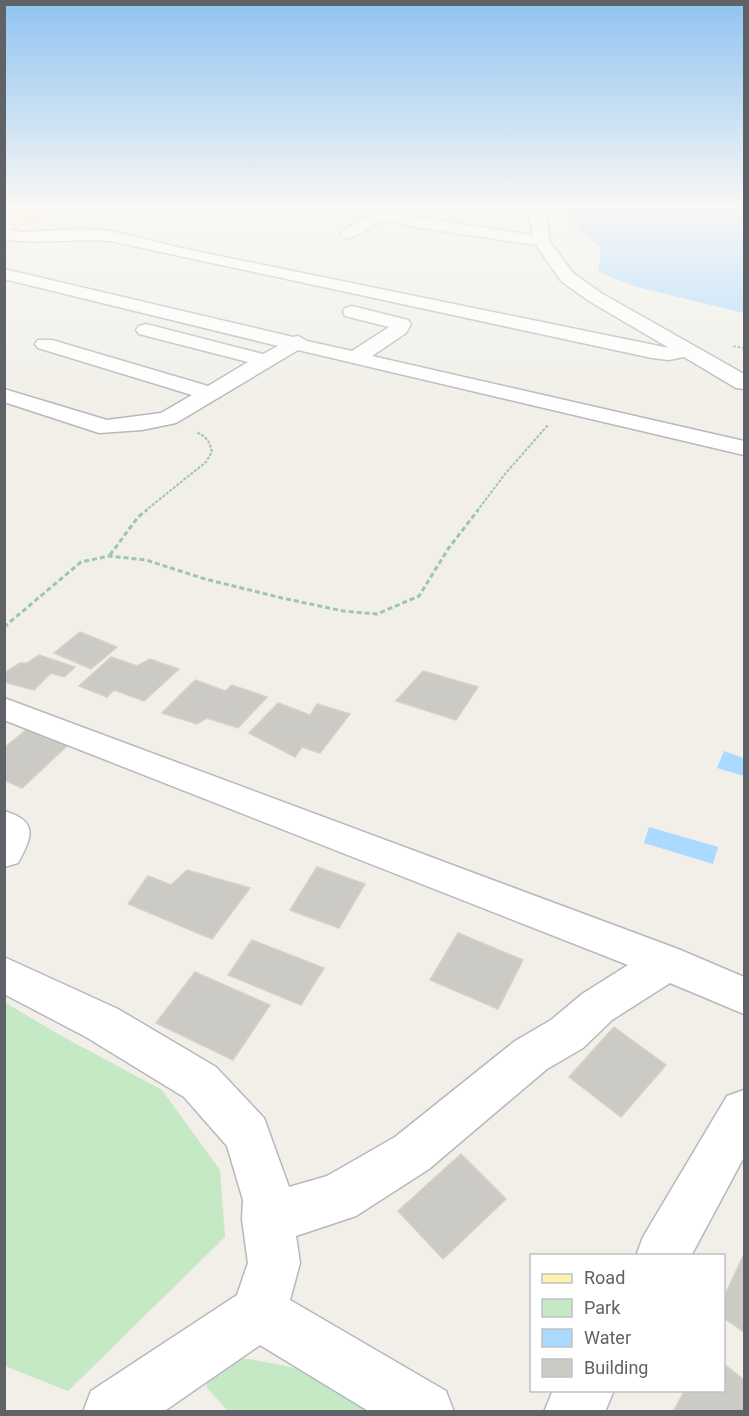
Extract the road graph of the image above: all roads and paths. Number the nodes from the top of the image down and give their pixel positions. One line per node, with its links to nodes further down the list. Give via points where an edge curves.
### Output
1 (4, 274): 6 (street)
2 (281, 274): 8 (street, via 652,352)
3 (565, 274): 8 (street, via 595,297)
4 (334, 307): 9 (street, via 401,324)
5 (130, 326): 10 (street)
6 (298, 342): 9 (street); 10 (street)
7 (45, 344): 12 (street)
8 (689, 350): 11 (street)
9 (357, 357): 14 (street)
10 (267, 361): 12 (street)
11 (744, 383)
12 (209, 393): 15 (street, via 168,418)
13 (4, 395): 15 (street, via 107,428)
14 (562, 409): 16 (street); 17 (path, via 505,474 418,596 378,614 282,598 146,560)
15 (152, 421): 17 (path, via 201,434 210,442 212,452 193,474 138,517)
16 (744, 448)
17 (109, 556): 18 (path, via 81,562)
18 (4, 627)
19 (4, 708): 22 (street)
20 (4, 825): 21 (street, via 11,829 12,838)
21 (4, 853)
22 (663, 961): 24 (street); 26 (street, via 653,972 597,1007 567,1034 531,1055 412,1153 338,1198)
23 (4, 974): 26 (street, via 102,1023 200,1082 247,1134 268,1200)
24 (744, 996)
25 (744, 1112): 27 (street)
26 (268, 1219): 28 (street, via 274,1263)
27 (663, 1254)
28 (259, 1313): 30 (street); 31 (street)
29 (584, 1392): 32 (street)
30 (112, 1412)
31 (425, 1412)
32 (573, 1412)

